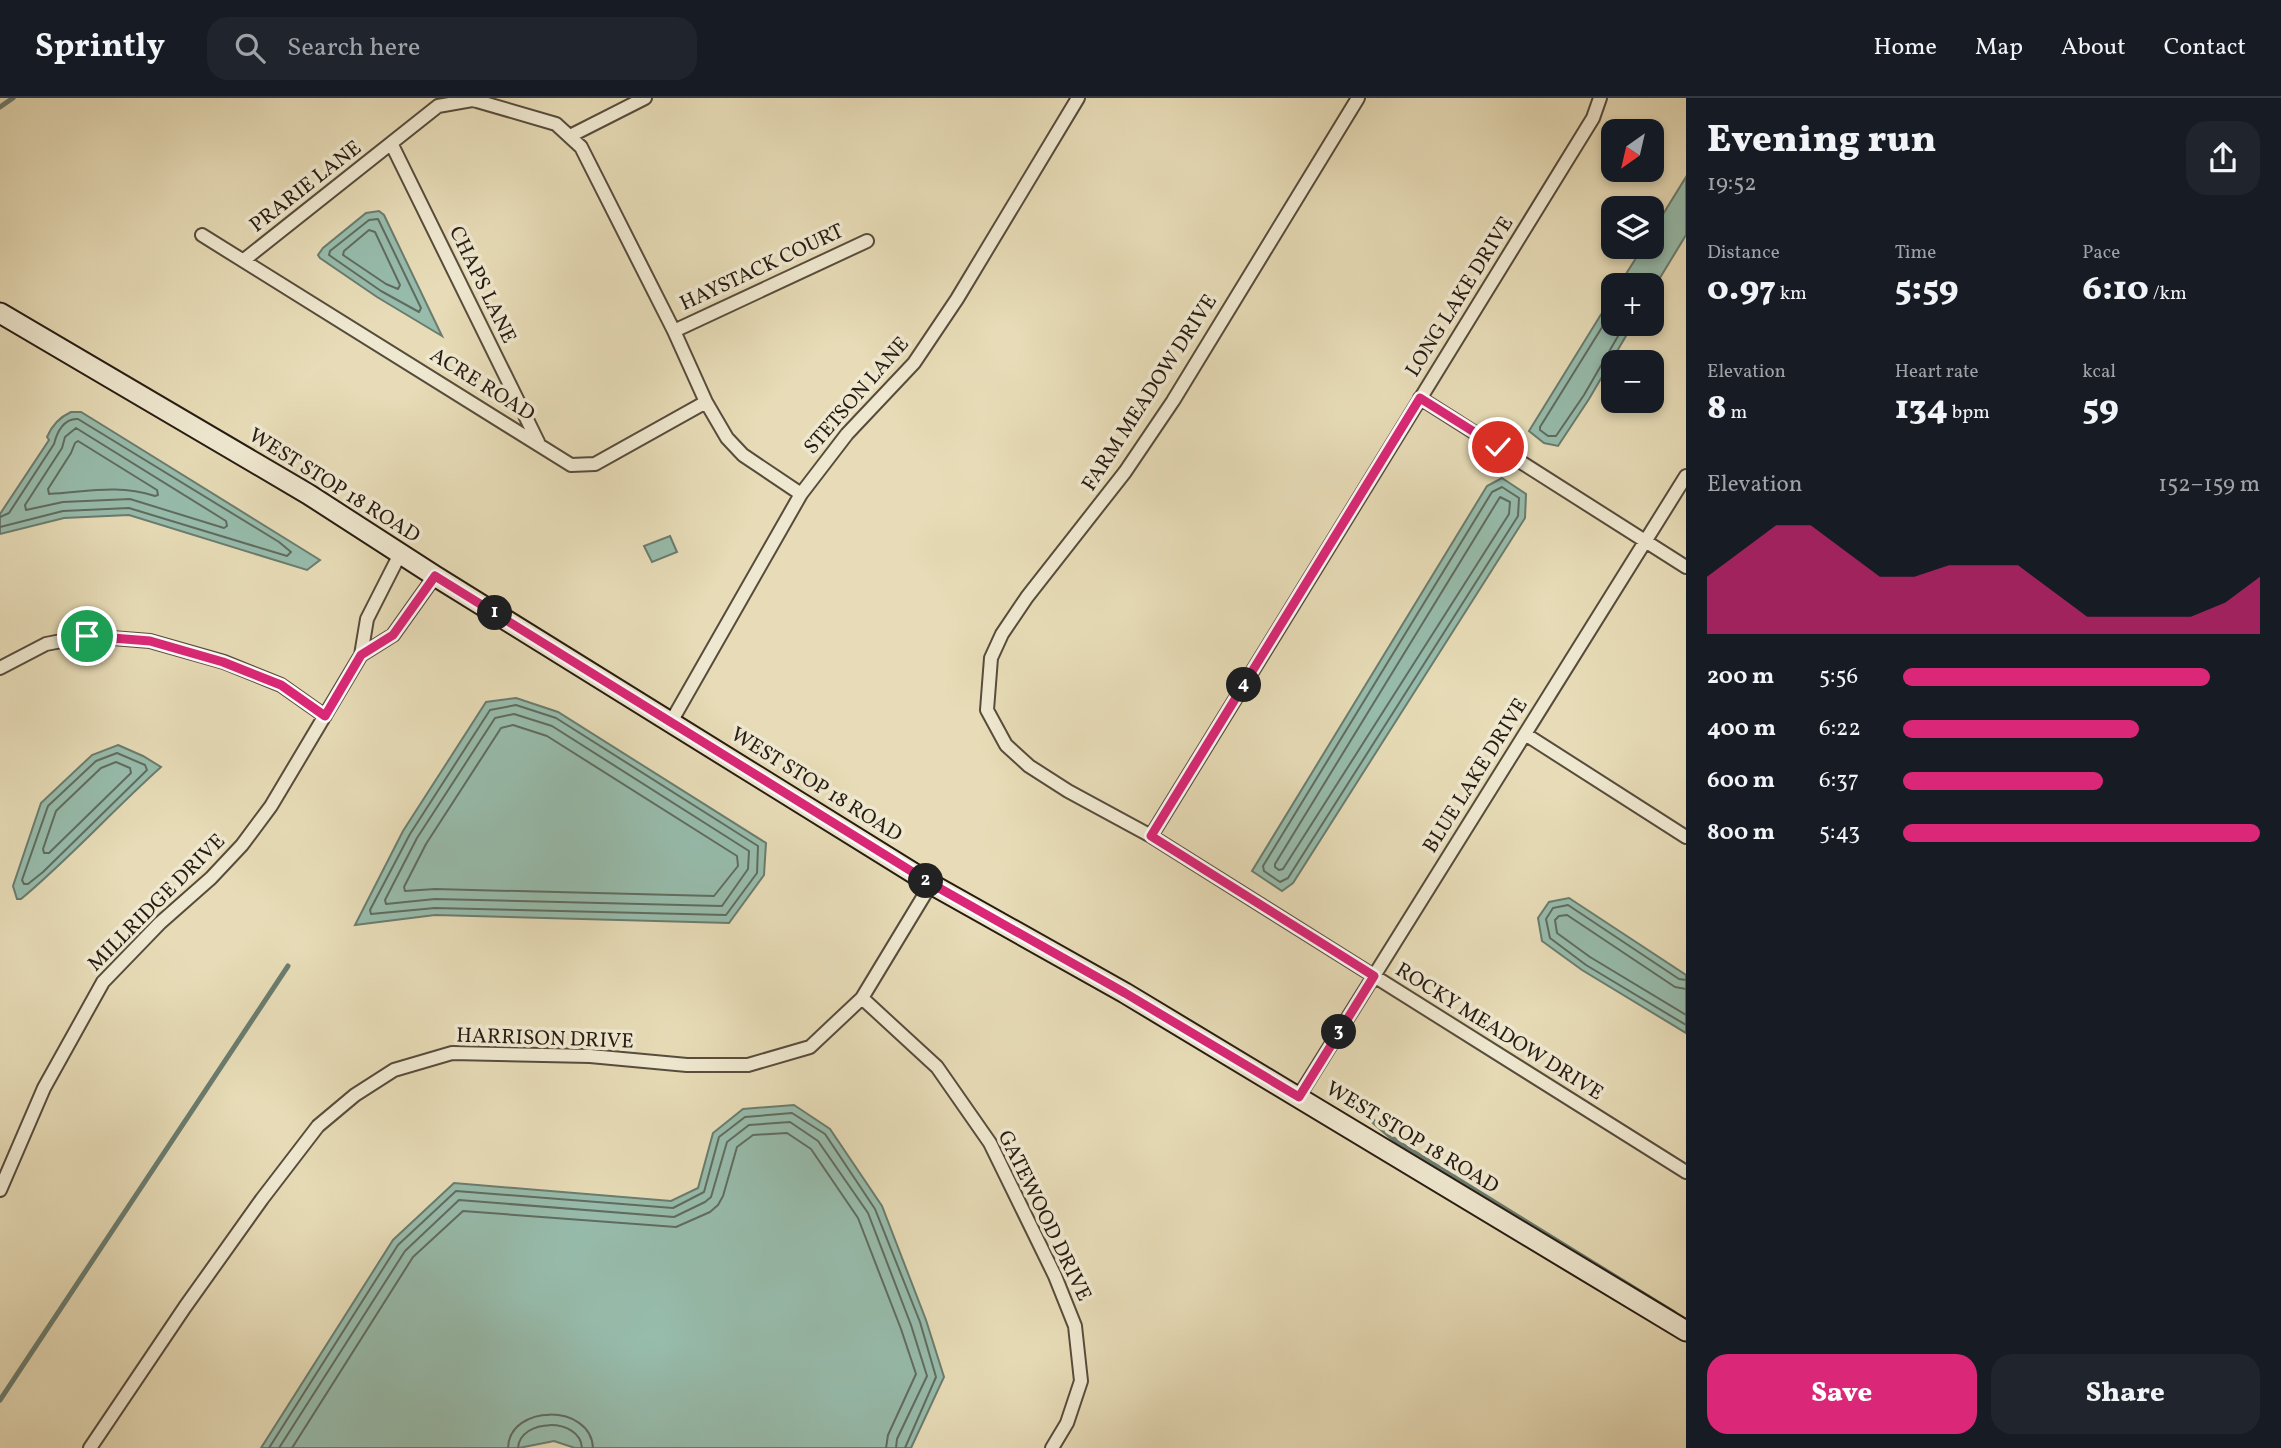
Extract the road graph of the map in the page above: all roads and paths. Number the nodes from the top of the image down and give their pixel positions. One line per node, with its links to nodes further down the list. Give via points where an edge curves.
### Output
1 (645, 98): 5 (street)
2 (1078, 98): 16 (street, STETSON LANE, via 914,363 847,434)
3 (1358, 98): 23 (street, FARM MEADOW DRIVE, via 1139,452 1002,634 991,658)
4 (1600, 98): 12 (street, LONG LAKE DRIVE, via 1593,118)
5 (570, 136): 6 (street, via 556,124 472,100 438,106); 11 (street, via 581,147)
6 (391, 145): 9 (street, PRARIE LANE); 14 (street, CHAPS LANE)
7 (202, 235): 9 (street, ACRE ROAD)
8 (867, 241): 11 (street, HAYSTACK COURT)
9 (244, 260): 14 (street, ACRE ROAD)
10 (0, 313): 18 (street, WEST STOP 18 ROAD, via 308,494)
11 (674, 331): 13 (street)
12 (1420, 398): 17 (street); 27 (street, LONG LAKE DRIVE)
13 (705, 402): 14 (street, ACRE ROAD, via 595,464 571,465); 16 (street, via 743,455)
14 (538, 443)
15 (1686, 476): 17 (street, BLUE LAKE DRIVE)
16 (801, 494): 25 (street, STETSON LANE)
17 (1645, 541): 19 (street); 26 (street, BLUE LAKE DRIVE)
18 (400, 554): 20 (street, WEST STOP 18 ROAD); 21 (street, MILLRIDGE DRIVE, via 367,619)
19 (1686, 567)
20 (435, 576): 21 (street, MILLRIDGE DRIVE, via 393,635); 25 (street, WEST STOP 18 ROAD)
21 (361, 655): 24 (street, MILLRIDGE DRIVE)
22 (0, 668): 24 (street, via 46,644 87,636 150,641 281,685)
23 (986, 710): 27 (street, ROCKY MEADOW DRIVE, via 1006,745 1029,766)
24 (325, 716): 34 (street, MILLRIDGE DRIVE, via 242,845 103,982 44,1088)
25 (671, 722): 29 (street, WEST STOP 18 ROAD)
26 (1525, 734): 28 (street); 30 (street, BLUE LAKE DRIVE)
27 (1151, 836): 30 (street, ROCKY MEADOW DRIVE)
28 (1686, 837)
29 (932, 884): 31 (street, HARRISON DRIVE); 32 (street, WEST STOP 18 ROAD)
30 (1374, 976): 32 (street, BLUE LAKE DRIVE); 33 (street, ROCKY MEADOW DRIVE)
31 (862, 998): 36 (street, HARRISON DRIVE, via 810,1047 748,1065 452,1053 394,1070 318,1126 185,1307); 37 (street, GATEWOOD DRIVE, via 937,1067 975,1121 1055,1276 1075,1326 1081,1381 1067,1423)
32 (1299, 1097): 35 (street, WEST STOP 18 ROAD)
33 (1686, 1172)
34 (0, 1190)
35 (1686, 1331)
36 (90, 1448)
37 (1052, 1448)

